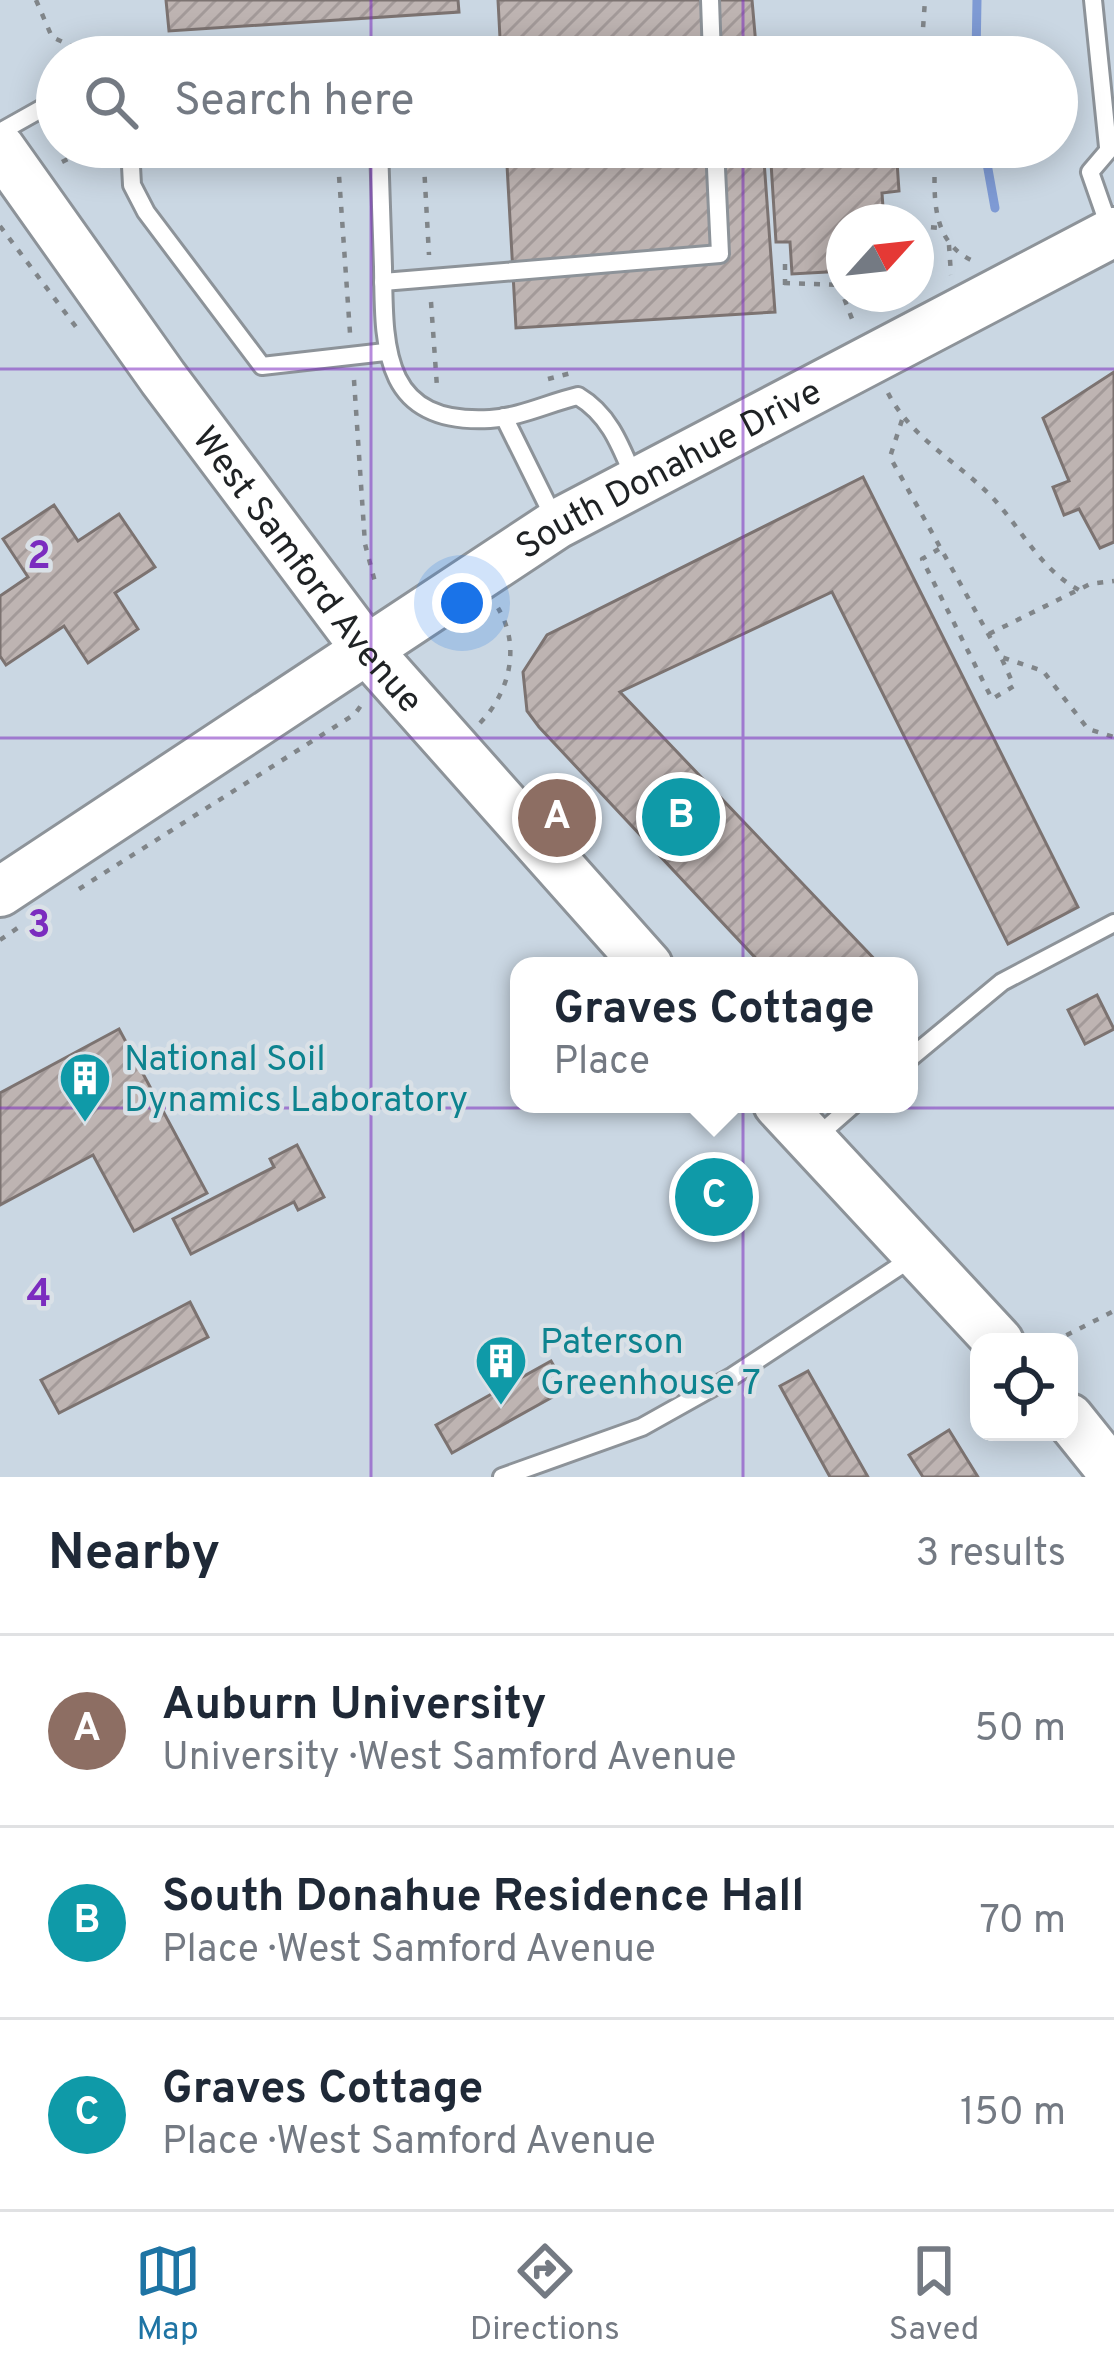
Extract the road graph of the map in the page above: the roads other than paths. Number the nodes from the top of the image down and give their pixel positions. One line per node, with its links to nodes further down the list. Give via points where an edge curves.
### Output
1 (710, 0): 3 (lane)
2 (1093, 0): 6 (lane)
3 (711, 36)
4 (36, 112): 5 (lane)
5 (0, 132)
6 (1111, 146): 11 (lane, via 1090,172)
7 (0, 148): 17 (street, West Samford Avenue)
8 (131, 168): 13 (lane, via 146,212 262,366)
9 (380, 168): 12 (lane)
10 (717, 168): 12 (lane, via 719,254)
11 (1112, 233): 15 (street, South Donahue Drive)
12 (383, 282): 13 (lane)
13 (385, 352): 14 (lane, via 410,398 426,410)
14 (504, 417): 15 (lane, via 578,396 597,407); 16 (lane)
15 (637, 482): 16 (street, South Donahue Drive)
16 (557, 524): 17 (street, South Donahue Drive)
17 (367, 650): 18 (street, South Donahue Drive); 20 (street, West Samford Avenue)
18 (10, 909)
19 (1114, 922): 21 (lane, via 1002,982)
20 (639, 957)
21 (918, 1051)
22 (786, 1113): 24 (street)
23 (844, 1113): 24 (lane)
24 (812, 1140): 25 (street)
25 (918, 1254): 26 (street); 29 (lane, via 642,1427)
26 (991, 1333)
27 (1078, 1429): 28 (street)
28 (1114, 1474)
29 (502, 1477)

